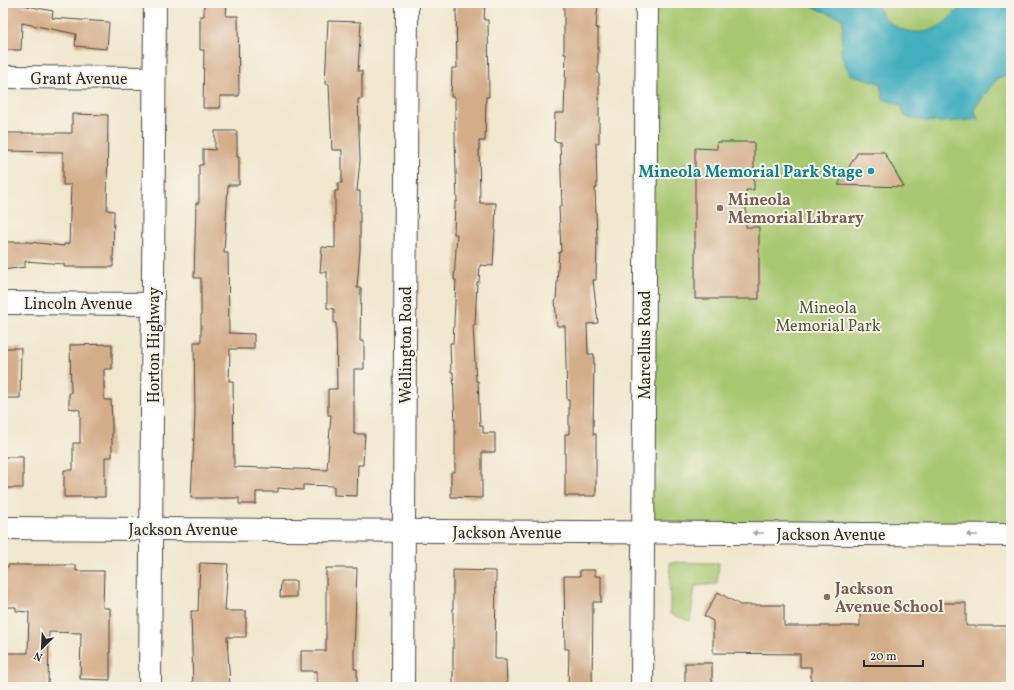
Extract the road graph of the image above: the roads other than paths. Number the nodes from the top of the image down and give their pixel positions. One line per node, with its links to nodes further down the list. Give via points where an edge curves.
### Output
1 (155, 3): 5 (street, Horton Highway)
2 (407, 3): 10 (street, Wellington Road)
3 (647, 3): 11 (street, Marcellus Road)
4 (3, 77): 5 (street, Grant Avenue)
5 (154, 78): 7 (street, Horton Highway)
6 (3, 303): 7 (street, Lincoln Avenue)
7 (153, 304): 9 (street, Horton Highway)
8 (3, 528): 9 (street, Jackson Avenue)
9 (152, 529): 10 (street, Jackson Avenue); 13 (street, Horton Highway)
10 (404, 531): 11 (street, Jackson Avenue); 14 (street, Wellington Road)
11 (642, 532): 12 (street, Jackson Avenue, one-way to 11); 15 (street, Marcellus Road)
12 (1011, 535)
13 (150, 687)
14 (403, 687)
15 (642, 687)

